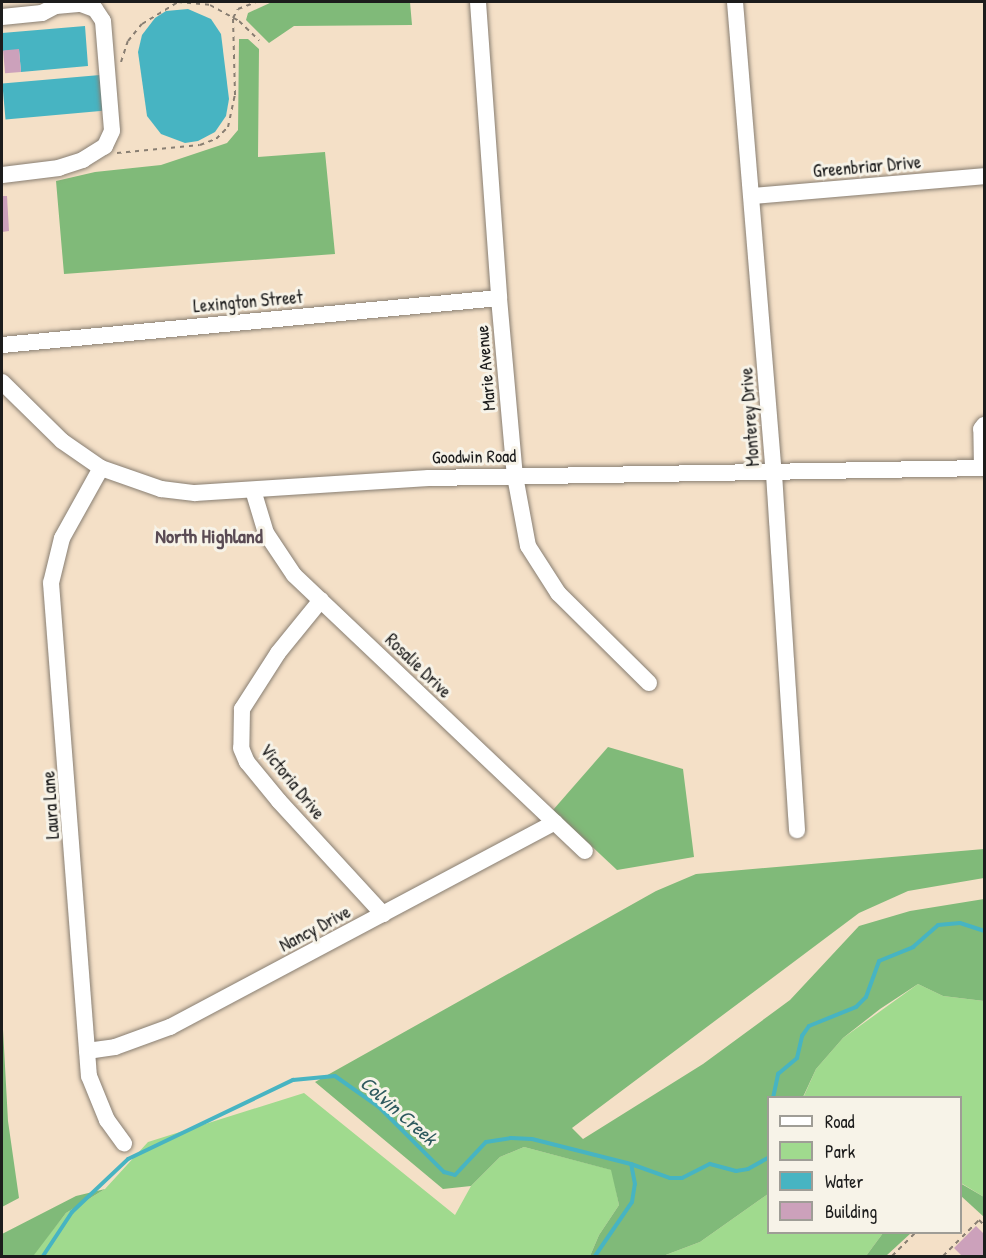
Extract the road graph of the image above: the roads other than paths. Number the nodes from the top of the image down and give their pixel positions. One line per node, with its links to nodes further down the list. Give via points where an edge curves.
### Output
1 (478, 2): 8 (street, Marie Avenue)
2 (735, 2): 7 (street, Monterey Drive)
3 (67, 3): 4 (street, via 42,13); 5 (street, via 87,6 103,21 112,131 105,146 95,154 59,168)
4 (2, 17)
5 (2, 175)
6 (984, 176): 7 (street, Greenbriar Drive)
7 (752, 196): 14 (street, Monterey Drive)
8 (499, 298): 9 (street, Lexington Street); 15 (street, Marie Avenue)
9 (2, 345)
10 (2, 382): 12 (street, Goodwin Road, via 62,441)
11 (984, 424): 13 (street)
12 (101, 468): 16 (street, Goodwin Road, via 161,489); 23 (street, Laura Lane, via 62,538 51,583)
13 (983, 468): 14 (street, Goodwin Road)
14 (774, 474): 15 (street, Goodwin Road, via 682,471); 20 (street, Monterey Drive)
15 (515, 476): 16 (street, Goodwin Road, via 356,480); 18 (street, Marie Avenue, via 528,546 541,572)
16 (253, 490): 17 (street, Rosalie Drive, via 256,508 279,555)
17 (321, 600): 19 (street, Rosalie Drive); 22 (street, Victoria Drive, via 278,653 242,709 241,748 247,762 279,801)
18 (650, 683)
19 (555, 822): 21 (street, Rosalie Drive); 22 (street, Nancy Drive)
20 (797, 830)
21 (585, 851)
22 (383, 914): 23 (street, Nancy Drive, via 170,1027 115,1047)
23 (87, 1050): 24 (street, Laura Lane, via 93,1093)
24 (124, 1143)

